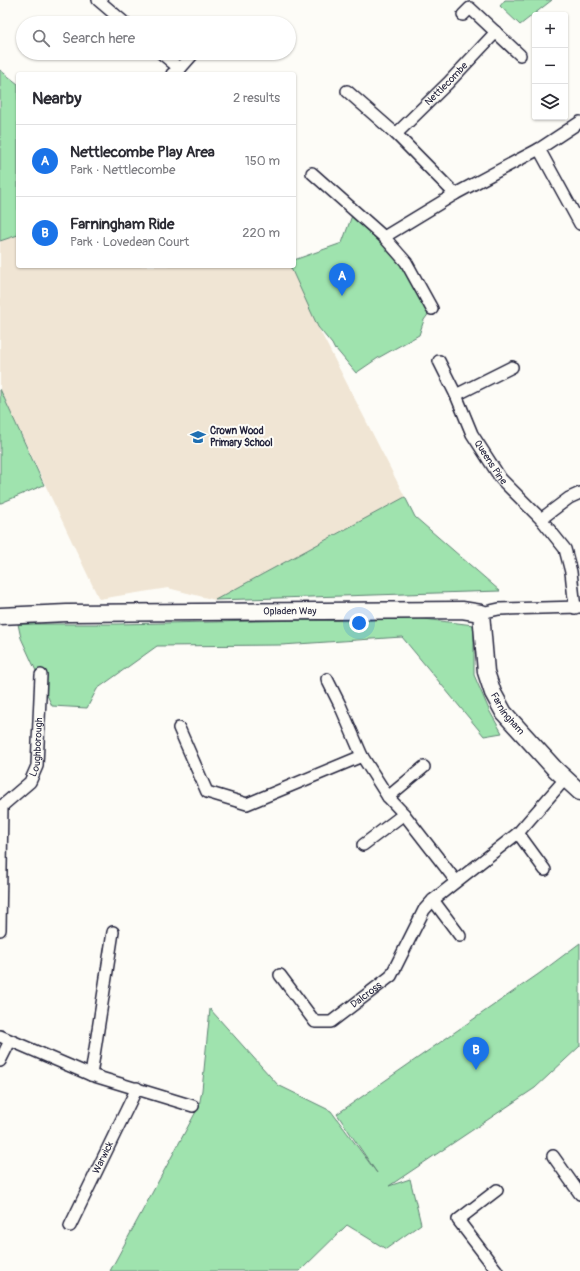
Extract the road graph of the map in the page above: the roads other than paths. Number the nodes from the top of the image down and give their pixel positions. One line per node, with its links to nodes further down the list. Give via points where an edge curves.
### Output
1 (98, 0): 3 (street)
2 (463, 15): 4 (street, via 470,8)
3 (117, 16)
4 (496, 32): 5 (street); 11 (street, Nettlecombe)
5 (520, 55)
6 (166, 60): 8 (street)
7 (187, 60): 8 (street)
8 (176, 72)
9 (347, 91): 11 (street)
10 (580, 122): 12 (street)
11 (396, 134): 14 (street)
12 (539, 149): 14 (street); 15 (street)
13 (312, 173): 16 (street)
14 (456, 194): 16 (street)
15 (580, 224)
16 (384, 237): 17 (street, via 406,262)
17 (432, 309)
18 (438, 361): 20 (street, Queens Pine)
19 (512, 367): 20 (street)
20 (456, 395): 22 (street, Queens Pine, via 472,434 501,480)
21 (580, 493): 22 (street)
22 (541, 519): 23 (street, Queens Pine, via 565,548)
23 (578, 608): 24 (street, Opladen Way, via 499,609)
24 (481, 613): 25 (street, Opladen Way, via 462,610 67,613); 31 (street, Farningham, via 486,672 493,693 504,713)
25 (0, 616)
26 (41, 675): 34 (street, Loughborough, via 37,766 30,782)
27 (327, 680): 29 (street)
28 (179, 728): 29 (street, via 207,792 248,804)
29 (362, 756): 33 (street)
30 (424, 767): 33 (street)
31 (565, 779): 32 (street, Farningham); 36 (street, Dalcross)
32 (580, 792)
33 (388, 797): 35 (street)
34 (1, 806): 41 (street, Loughborough)
35 (404, 814): 37 (street); 39 (street)
36 (518, 834): 38 (street); 39 (street, Dalcross)
37 (363, 845)
38 (546, 870)
39 (456, 881): 40 (street, Dalcross)
40 (433, 900): 43 (street); 44 (street, Dalcross, via 424,910 391,976 331,1022 315,1022)
41 (0, 930)
42 (113, 932): 48 (street)
43 (460, 936)
44 (280, 975)
45 (0, 1036): 46 (street)
46 (10, 1041): 47 (street); 48 (street)
47 (0, 1061)
48 (91, 1075): 49 (street)
49 (137, 1088): 50 (street); 54 (street, Warwick)
50 (193, 1106)
51 (553, 1156): 53 (street)
52 (497, 1190): 55 (street, via 458,1220)
53 (580, 1194)
54 (70, 1226)
55 (497, 1271)

